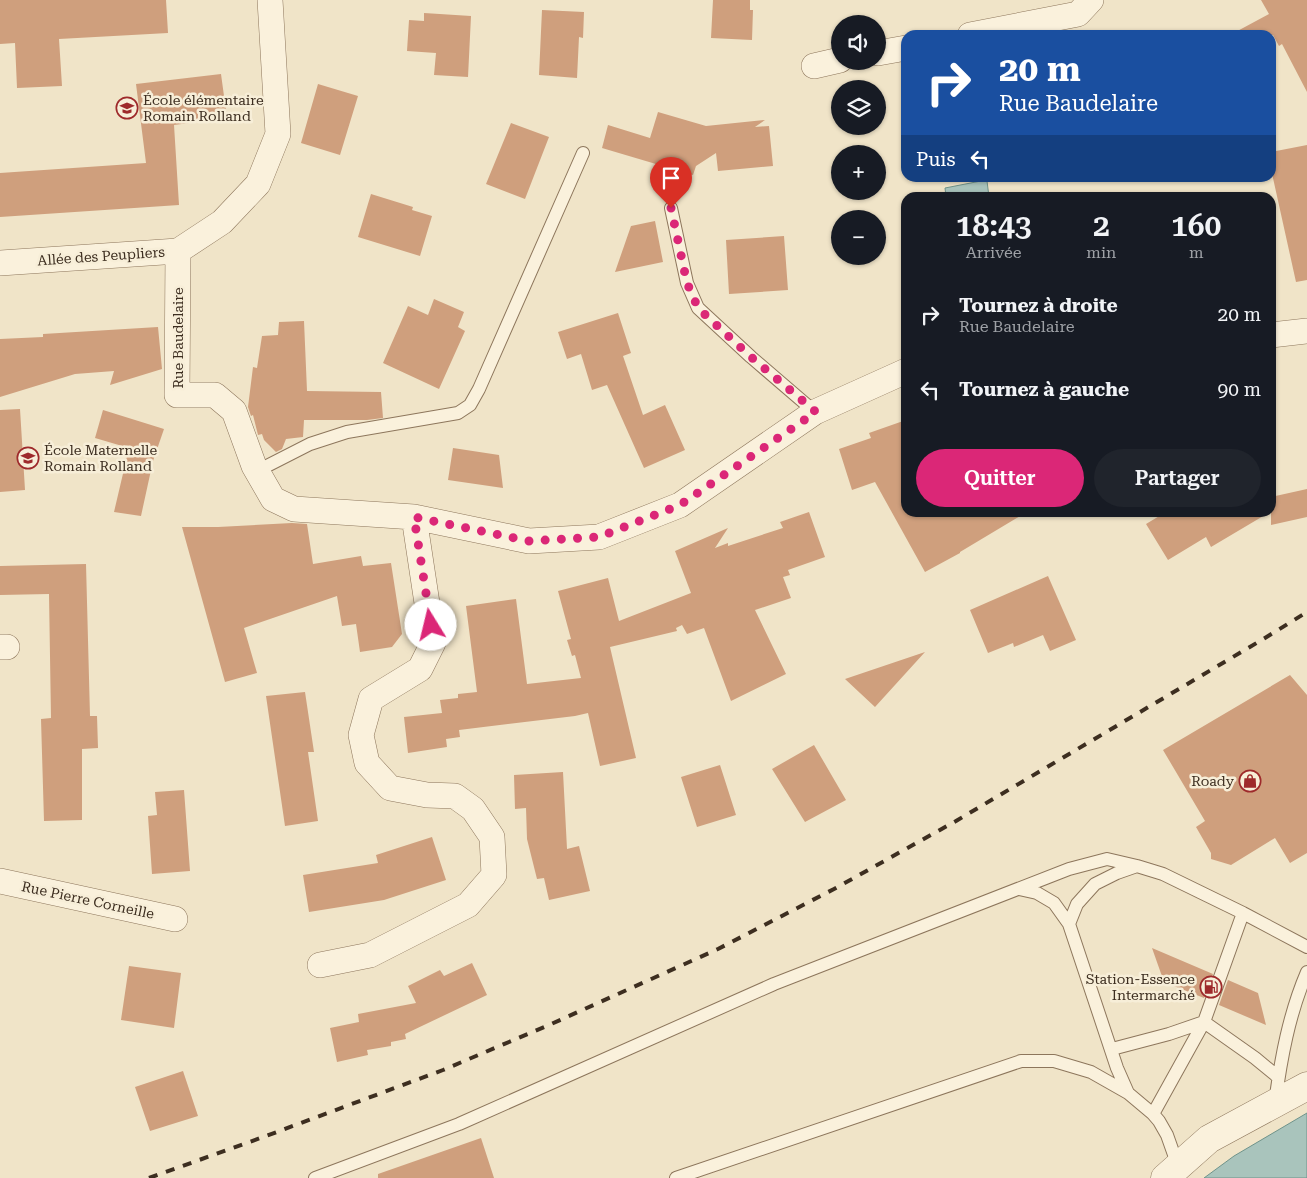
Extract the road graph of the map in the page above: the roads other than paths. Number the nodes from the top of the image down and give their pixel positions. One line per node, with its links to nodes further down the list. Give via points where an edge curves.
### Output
1 (270, 0): 10 (street, Allée des Peupliers, via 278,134 258,184 222,222)
2 (1091, 0): 3 (street, via 1078,14)
3 (996, 30)
4 (901, 49): 5 (street)
5 (886, 52)
6 (831, 62): 7 (street)
7 (814, 66)
8 (583, 153): 16 (lane, via 480,389 470,405 458,413 348,432 310,444)
9 (671, 208): 15 (lane, via 687,283 698,308)
10 (178, 251): 11 (street, Allée des Peupliers); 16 (street, Rue Baudelaire, via 177,395 215,395 234,411)
11 (0, 264)
12 (1307, 331): 13 (street)
13 (1276, 334)
14 (901, 373): 15 (street, Rue Baudelaire)
15 (816, 412): 17 (street, Rue Baudelaire, via 680,505 599,537 529,541)
16 (256, 471): 17 (street, Rue Baudelaire, via 274,499 294,509)
17 (414, 517): 25 (street, via 433,642 420,669 370,699 361,735 367,763 390,788 455,796 473,809 492,837 494,875 468,905 370,955)
18 (1138, 866): 20 (lane, via 1106,859); 21 (lane, via 1163,874); 23 (lane, via 1095,884 1077,904)
19 (0, 881): 22 (street, Rue Pierre Corneille)
20 (1019, 888): 23 (lane, via 1054,902); 34 (lane, via 782,981 466,1120)
21 (1243, 913): 24 (lane); 27 (lane)
22 (176, 918)
23 (1069, 924): 28 (lane)
24 (1307, 947)
25 (320, 965)
26 (1307, 972): 30 (lane, via 1282,1052)
27 (1204, 1022): 28 (lane); 30 (lane, via 1255,1058); 32 (lane)
28 (1112, 1049): 31 (lane)
29 (1307, 1086): 30 (street)
30 (1277, 1090): 33 (street, via 1209,1139)
31 (1128, 1093): 32 (lane); 35 (lane, via 1091,1072 1054,1061 1021,1061)
32 (1153, 1114): 33 (lane, via 1168,1135)
33 (1172, 1172)
34 (316, 1178)
35 (676, 1178)

